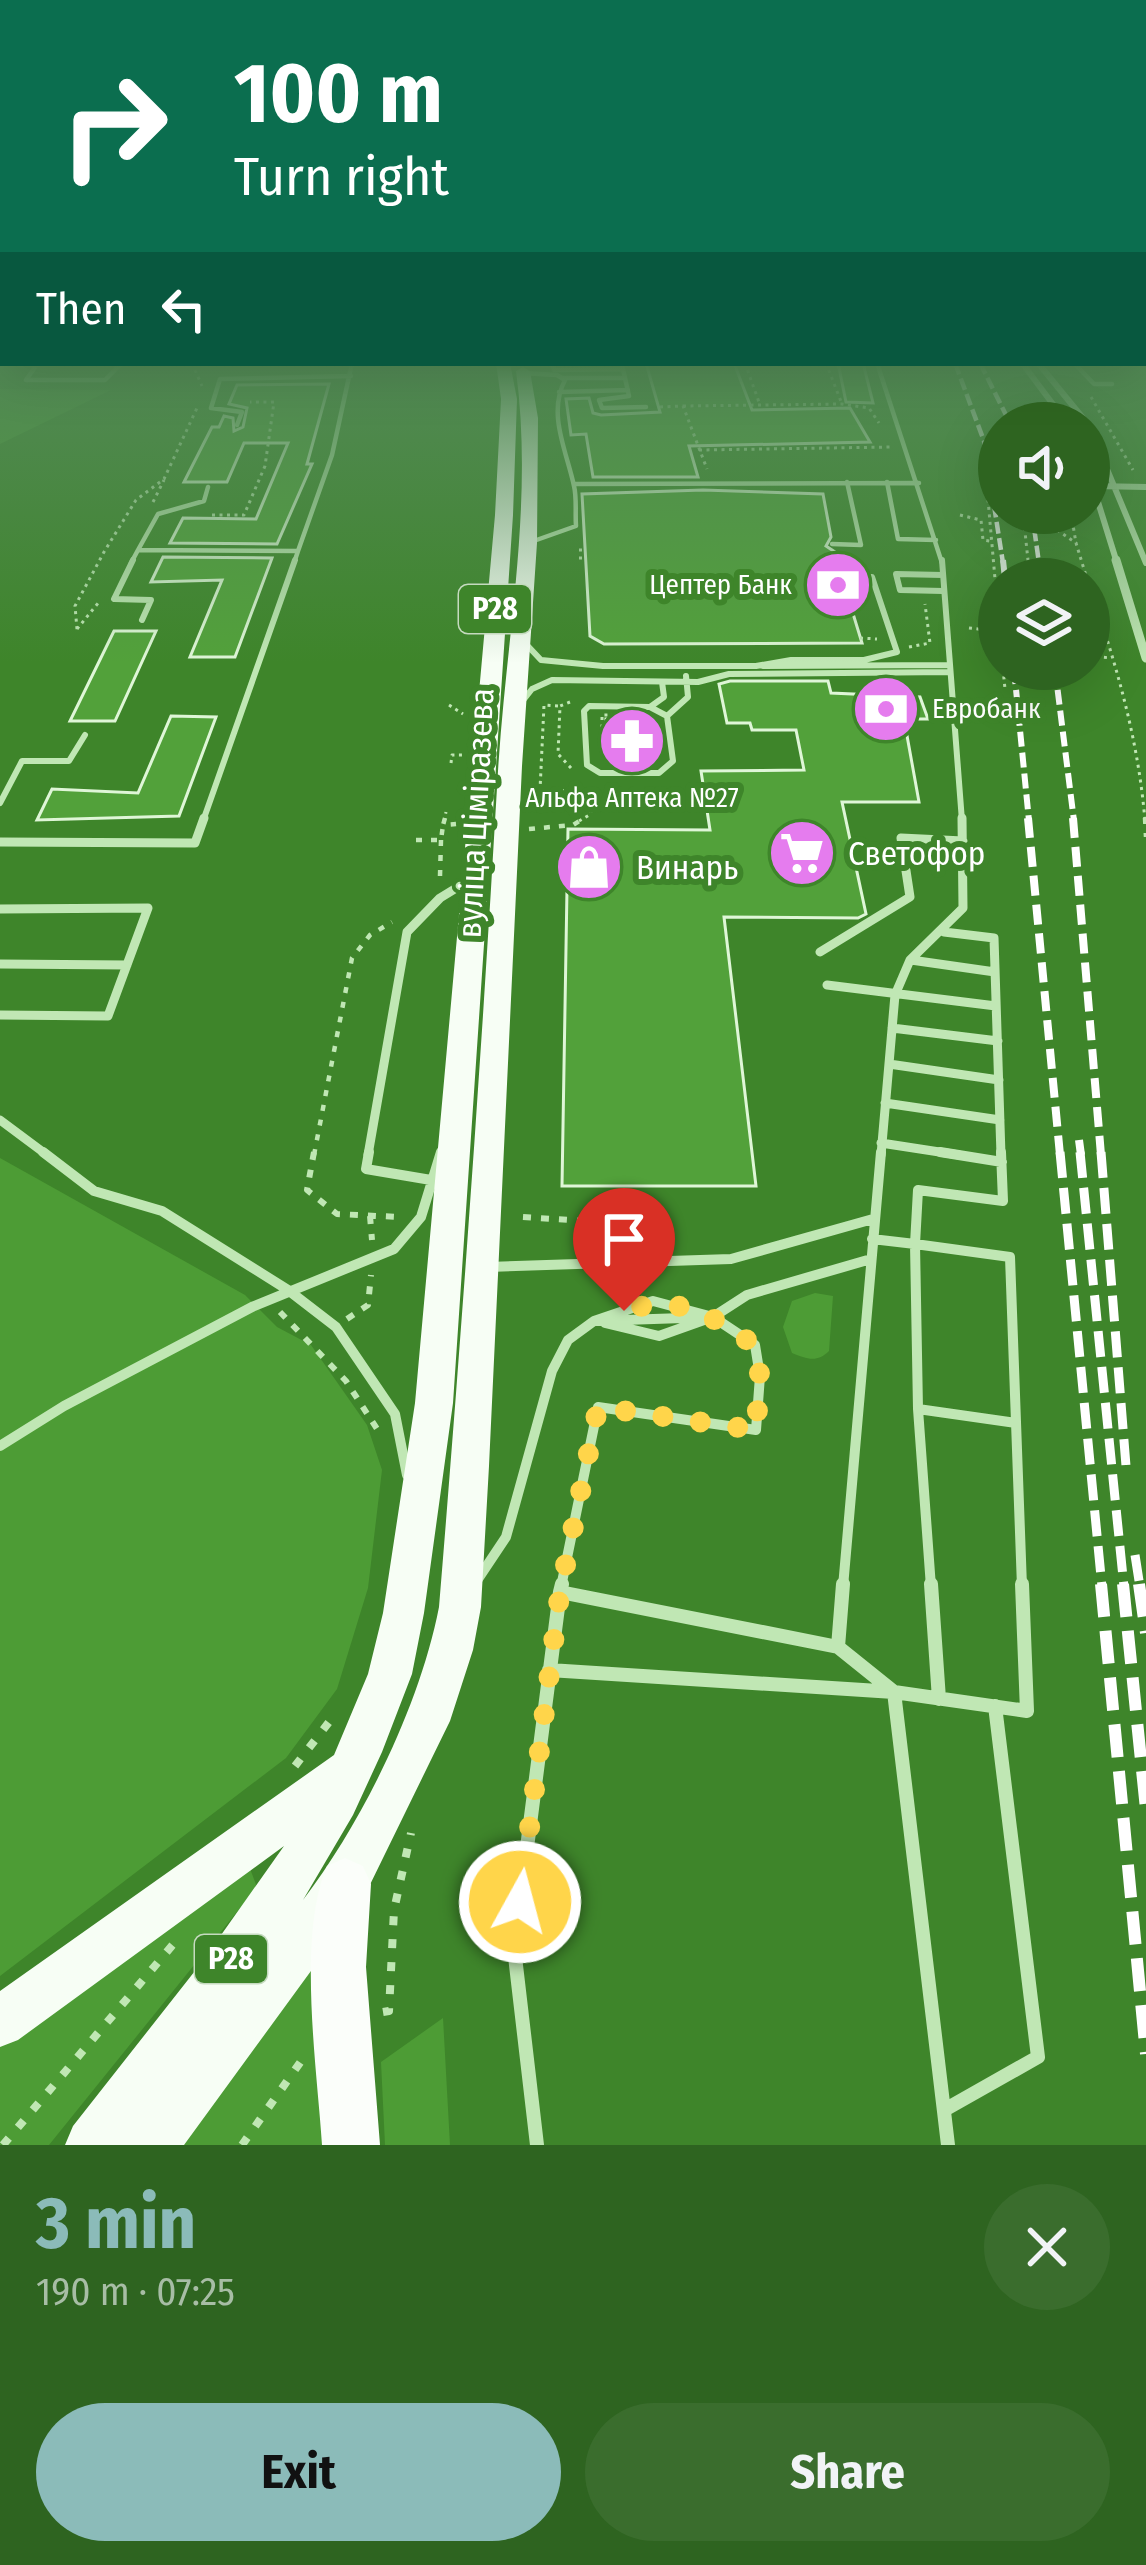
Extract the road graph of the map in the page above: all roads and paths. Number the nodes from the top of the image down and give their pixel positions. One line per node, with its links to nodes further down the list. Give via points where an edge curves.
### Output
1 (171, 463): 42 (path, via 104,552 75,607)
2 (265, 463): 19 (path, via 244,515)
3 (329, 463): 33 (lane)
4 (506, 463): 77 (main road, вуліца Ціміразева / Р28)
5 (529, 463): 29 (main road, вуліца Ціміразева / Р28)
6 (566, 463): 14 (lane)
7 (704, 463): 10 (path)
8 (911, 463): 13 (lane)
9 (1110, 475): 16 (street)
10 (710, 478)
11 (847, 482): 12 (lane); 14 (lane); 31 (lane, via 861,544)
12 (887, 482): 13 (lane); 27 (lane, via 898,538)
13 (919, 482): 27 (lane)
14 (574, 484): 29 (lane, via 576,526)
15 (1110, 486): 16 (street)
16 (1115, 486): 18 (street); 36 (street)
17 (208, 487): 19 (lane, via 204,501)
18 (1146, 487)
19 (158, 514): 32 (lane)
20 (960, 515): 21 (path)
21 (978, 519)
22 (982, 534): 28 (path)
23 (991, 534): 28 (path)
24 (1063, 534): 30 (path)
25 (1074, 534): 30 (path)
26 (1109, 534): 51 (street)
27 (936, 540): 37 (lane)
28 (992, 541): 34 (path)
29 (528, 543): 47 (main road, вуліца Ціміразева / Р28)
30 (1076, 543): 35 (path)
31 (832, 544)
32 (138, 550): 33 (lane); 40 (lane, via 114,599 151,600)
33 (298, 551): 76 (lane, via 195,842)
34 (994, 558)
35 (1081, 558)
36 (1146, 564)
37 (943, 575): 39 (lane); 39 (lane, via 896,574 900,590)
38 (842, 577): 52 (lane, via 872,577 897,652)
39 (943, 591): 54 (lane)
40 (142, 620)
41 (969, 628): 44 (path)
42 (77, 629)
43 (928, 630): 48 (path, via 930,643)
44 (978, 630)
45 (860, 638): 46 (path)
46 (877, 638)
47 (521, 639): 53 (lane, via 550,663); 60 (main road, вуліца Ціміразева / Р28)
48 (907, 647)
49 (1110, 652): 50 (path)
50 (1112, 658): 72 (path, via 1140,759)
51 (1146, 658)
52 (756, 666): 53 (lane); 54 (lane)
53 (686, 667): 56 (lane)
54 (950, 669): 56 (lane); 75 (lane)
55 (662, 682): 56 (lane); 59 (lane, via 664,697); 60 (lane, via 551,680)
56 (686, 682): 62 (lane, via 688,697)
57 (449, 705): 61 (path)
58 (560, 706): 67 (path, via 544,705 540,790)
59 (650, 706): 62 (lane); 62 (lane, via 589,706 587,766 659,773 673,761)
60 (518, 707): 101 (main road, вуліца Ціміразева / Р28)
61 (463, 714)
62 (667, 716)
63 (85, 735): 68 (lane, via 69,760 22,761)
64 (602, 754): 64 (path, via 602,715 646,715 648,754)
65 (470, 755): 66 (path, via 452,755)
66 (451, 763)
67 (590, 791)
68 (0, 803)
69 (446, 812): 71 (path)
70 (463, 824): 71 (path)
71 (443, 825): 74 (path)
72 (1146, 837)
73 (416, 840): 74 (path)
74 (441, 840): 78 (path)
75 (963, 841): 81 (lane, via 964,908); 82 (lane, via 901,838 910,897)
76 (0, 842)
77 (476, 876): 100 (main road, вуліца Ціміразева / Р28, via 458,1113); 100 (lane, via 407,932 366,1169)
78 (440, 891)
79 (0, 909): 85 (lane, via 148,908)
80 (405, 913): 102 (path, via 352,958 308,1190 337,1214)
81 (944, 932): 83 (lane); 86 (lane, via 994,938)
82 (820, 952)
83 (910, 960): 86 (lane); 88 (lane)
84 (0, 964): 85 (lane)
85 (127, 965): 90 (lane, via 108,1016)
86 (995, 972): 89 (lane)
87 (827, 985): 88 (lane)
88 (895, 994): 89 (lane); 91 (lane)
89 (996, 1006): 92 (lane)
90 (0, 1015)
91 (892, 1028): 92 (lane); 93 (lane)
92 (998, 1041): 94 (lane)
93 (889, 1064): 94 (lane); 95 (lane)
94 (999, 1080): 97 (lane)
95 (885, 1103): 97 (lane); 98 (lane)
96 (0, 1120): 112 (lane, via 94,1191 162,1211)
97 (1000, 1120): 99 (lane)
98 (881, 1143): 99 (lane); 105 (lane)
99 (1001, 1162): 108 (lane, via 1003,1201 918,1190)
100 (441, 1180): 101 (lane); 109 (lane, via 394,1249); 113 (main road, вуліца Ціміразева / Р28)
101 (487, 1180): 111 (main road, вуліца Ціміразева / Р28)
102 (370, 1216): 103 (path); 109 (path)
103 (405, 1217)
104 (523, 1217): 106 (path)
105 (874, 1219): 107 (lane); 111 (lane, via 731,1258)
106 (616, 1223)
107 (872, 1239): 108 (lane); 110 (lane)
108 (915, 1244): 118 (lane); 119 (lane, via 1010,1257)
109 (373, 1254): 112 (lane); 116 (path, via 368,1305)
110 (871, 1259): 115 (lane, via 747,1295); 125 (lane)
111 (481, 1267): 113 (lane); 124 (main road, Р28)
112 (288, 1290): 114 (lane); 116 (lane)
113 (441, 1291): 122 (main road, Р28)
114 (267, 1300): 117 (path); 121 (lane)
115 (713, 1317): 123 (lane, via 754,1345 756,1430 598,1407); 124 (lane, via 594,1321 568,1340 506,1537)
116 (336, 1327): 117 (path); 122 (lane, via 394,1414)
117 (312, 1342): 120 (path, via 357,1396)
118 (918, 1409): 119 (lane); 128 (lane)
119 (1016, 1423): 129 (lane, via 1027,1711)
120 (381, 1441)
121 (0, 1446)
122 (416, 1515): 131 (main road, Р28, via 408,1605)
123 (560, 1592): 125 (lane); 126 (lane)
124 (460, 1607): 133 (main road, Р28, via 435,1706)
125 (838, 1647): 127 (lane)
126 (549, 1670): 127 (lane); 143 (lane, via 514,1948)
127 (894, 1692): 128 (lane); 137 (lane)
128 (939, 1699): 129 (lane)
129 (995, 1706): 137 (lane, via 1038,2057)
130 (338, 1711): 132 (path)
131 (357, 1764): 135 (main road, Р28); 139 (main road, Р28, via 284,1887)
132 (292, 1770)
133 (345, 1884): 140 (main road, Р28); 142 (highway, Р28, via 339,1967)
134 (187, 1925): 138 (path)
135 (0, 2022)
136 (313, 2045): 141 (path)
137 (946, 2109): 144 (lane)
138 (4, 2145)
139 (92, 2145)
140 (151, 2145)
141 (242, 2145)
142 (351, 2145)
143 (537, 2145)
144 (948, 2145)

